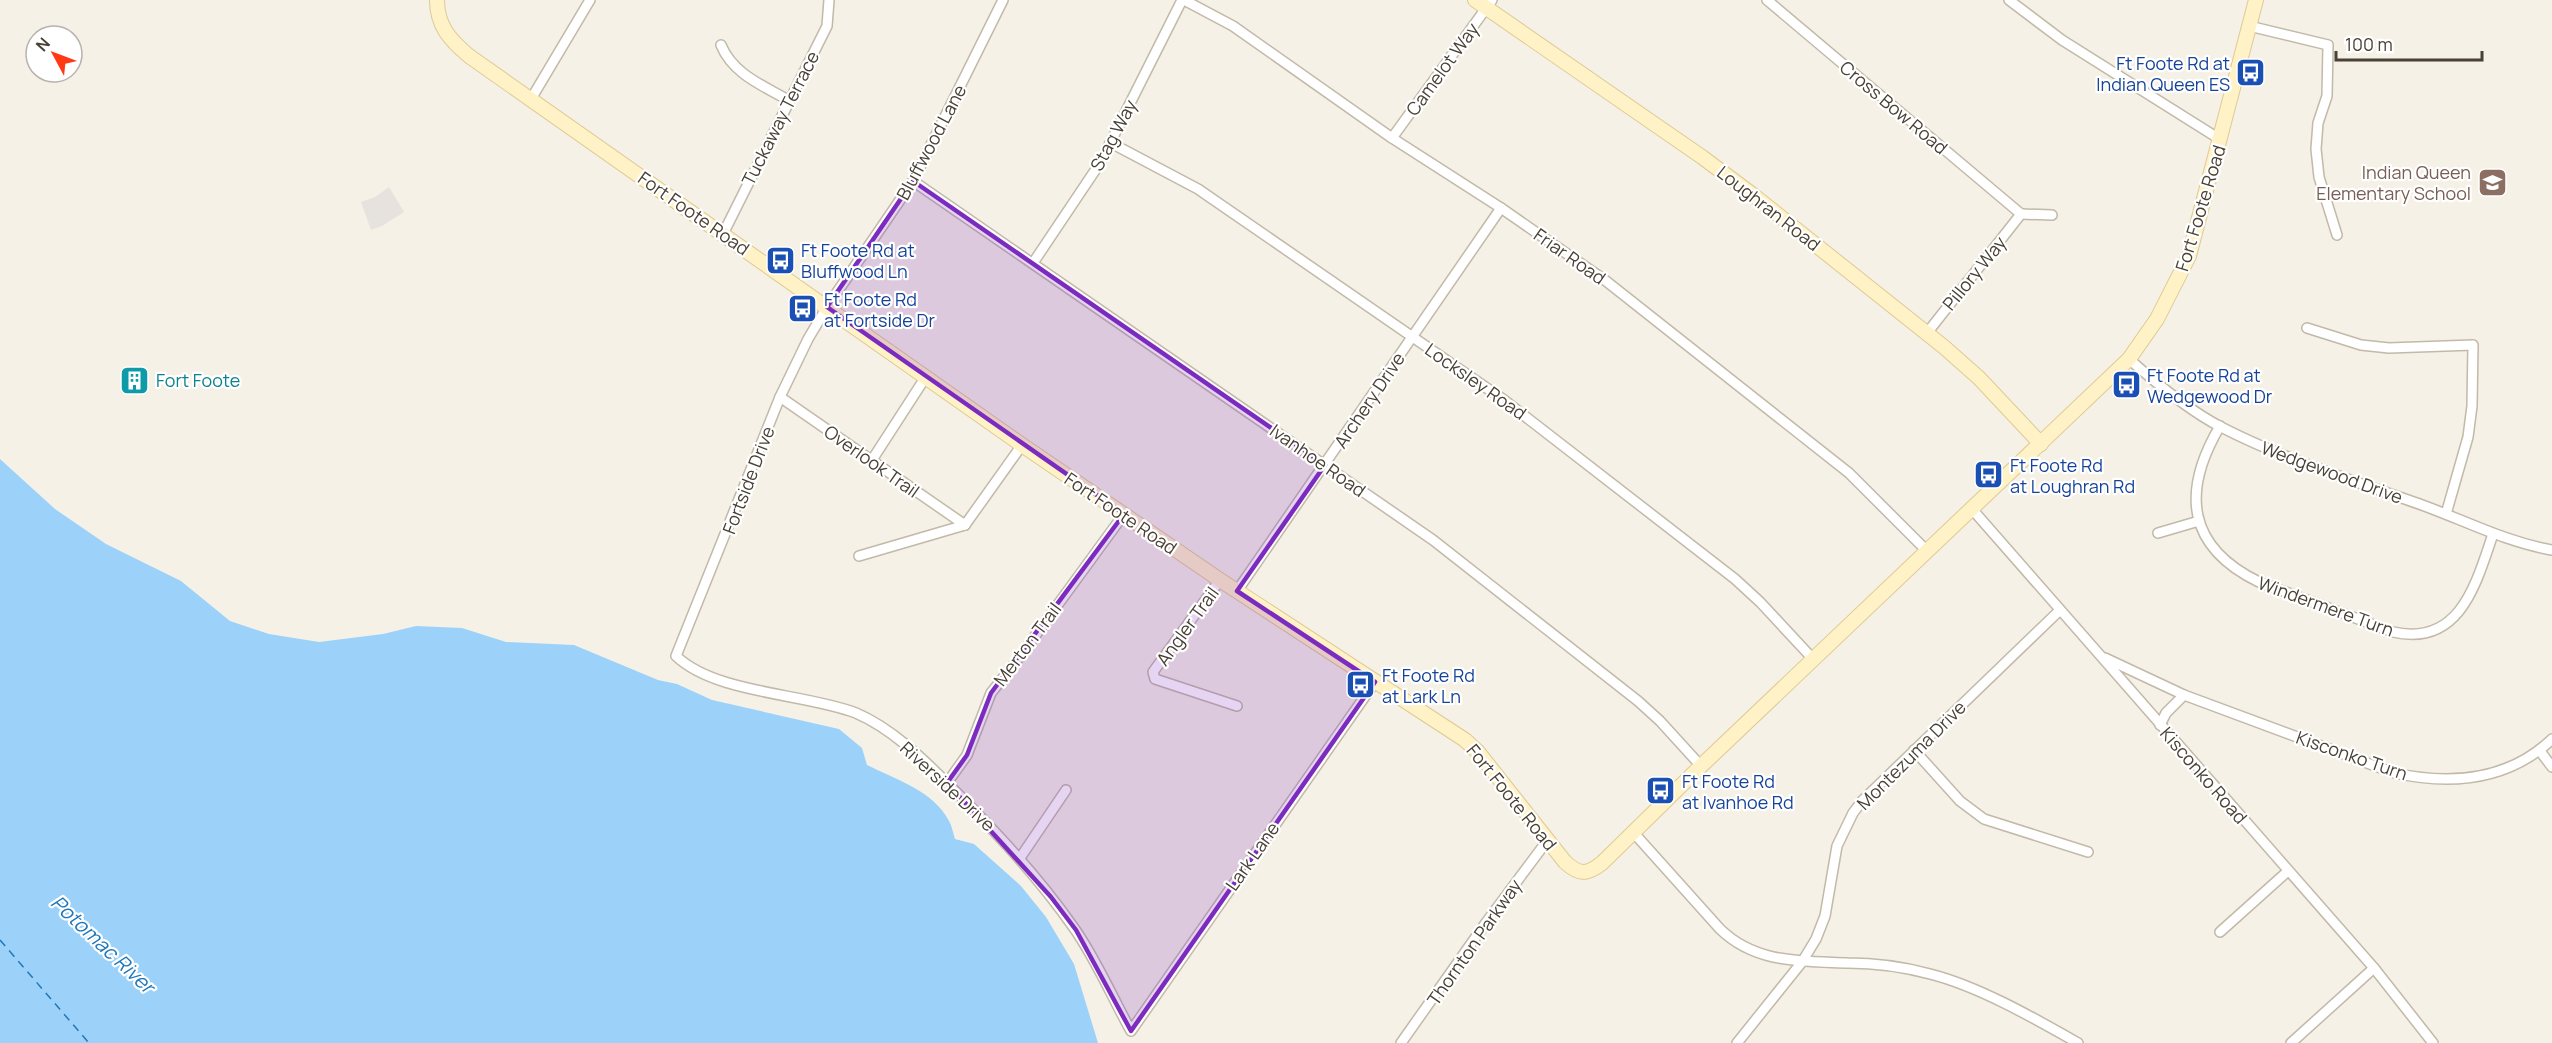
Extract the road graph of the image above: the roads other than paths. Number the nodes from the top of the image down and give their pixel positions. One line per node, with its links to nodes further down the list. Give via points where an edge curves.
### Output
1 (437, 0): 12 (street, Fort Foote Road, via 448,38)
2 (590, 0): 12 (street)
3 (829, 0): 13 (street, Tuckaway Terrace, via 827,26)
4 (1003, 0): 17 (street, Bluffwood Lane)
5 (1183, 0): 14 (street, Friar Road, via 1233,26); 16 (street, Stag Way)
6 (1767, 0): 19 (street, Cross Bow Road)
7 (2009, 0): 15 (street, via 2062,40)
8 (2256, 0): 10 (street, Fort Foote Road)
9 (1484, 3): 14 (street, Camelot Way); 26 (street, Loughran Road, via 1702,157)
10 (2249, 26): 15 (street, Fort Foote Road); 22 (street, via 2328,45 2327,96 2318,123 2316,149 2319,177)
11 (721, 45): 13 (street, via 741,73)
12 (531, 99): 21 (street, Fort Foote Road)
13 (788, 100): 21 (street, Tuckaway Terrace)
14 (1392, 138): 18 (street, Friar Road)
15 (2220, 140): 28 (street, Fort Foote Road, via 2189,256 2157,319)
16 (1110, 143): 23 (street, Stag Way); 27 (street, Locksley Road, via 1197,189)
17 (913, 181): 23 (street, Ivanhoe Road); 24 (street, Bluffwood Lane)
18 (1501, 208): 27 (street, Archery Drive); 44 (street, Friar Road, via 1606,281 1801,434 1873,494)
19 (2021, 214): 20 (street); 26 (street, Pillory Way)
20 (2052, 215)
21 (723, 234): 24 (street, Fort Foote Road)
22 (2337, 235)
23 (1032, 263): 35 (street, Ivanhoe Road)
24 (827, 307): 29 (street, Fort Foote Road); 30 (street, Fortside Drive)
25 (2307, 328): 38 (street, via 2370,346 2473,345 2468,437)
26 (1927, 333): 32 (street, Loughran Road, via 1979,378)
27 (1413, 337): 35 (street, Archery Drive); 51 (street, Locksley Road, via 1527,417 1735,579)
28 (2129, 359): 31 (street, Wedgewood Drive, via 2167,391); 32 (street, Fort Foote Road)
29 (925, 378): 33 (street, Fort Foote Road); 34 (street)
30 (780, 397): 34 (street, Overlook Trail); 50 (street, Fortside Drive)
31 (2220, 426): 38 (street, Wedgewood Drive, via 2301,461); 39 (street, Windermere Turn, via 2198,471)
32 (2041, 444): 36 (street, Fort Foote Road)
33 (1022, 445): 37 (street, Fort Foote Road); 40 (street)
34 (872, 460): 40 (street, Overlook Trail)
35 (1325, 465): 47 (street, Archery Drive); 59 (street, Ivanhoe Road, via 1433,540 1638,701)
36 (1972, 509): 44 (street, Fort Foote Road); 48 (street, Kisconko Road)
37 (1124, 514): 46 (street, Fort Foote Road); 61 (street, Merton Trail, via 991,693 967,755)
38 (2446, 514): 42 (street, Wedgewood Drive)
39 (2199, 520): 41 (street); 42 (street, Windermere Turn, via 2212,545 2243,574 2369,624 2415,635 2435,631 2460,610 2475,586)
40 (965, 525): 45 (street)
41 (2158, 533)
42 (2493, 534): 43 (street, Wedgewood Drive)
43 (2552, 550)
44 (1927, 551): 51 (street, Fort Foote Road)
45 (859, 556)
46 (1220, 580): 47 (street, Fort Foote Road); 54 (street, Angler Trail, via 1153,672 1155,679)
47 (1237, 591): 52 (street, Fort Foote Road)
48 (2059, 611): 49 (street, Kisconko Road); 57 (street, Montezuma Drive)
49 (2098, 654): 53 (street, Kisconko Turn); 55 (street, Kisconko Road)
50 (676, 656): 61 (street, Riverside Drive, via 722,680 858,714 894,736)
51 (1814, 659): 59 (street, Fort Foote Road)
52 (1375, 682): 64 (street, Fort Foote Road, via 1472,746); 71 (street, Lark Lane)
53 (2184, 695): 55 (street); 58 (street, Kisconko Turn, via 2422,779 2441,781 2492,773)
54 (1237, 706)
55 (2160, 725): 67 (street, Kisconko Road)
56 (2552, 739): 58 (street, Kisconko Turn)
57 (1914, 750): 65 (street, via 1960,801 1984,819); 69 (street, Montezuma Drive, via 1862,801 1845,827 1832,868 1825,916)
58 (2540, 751): 60 (street)
59 (1701, 766): 63 (street, Fort Foote Road)
60 (2552, 767)
61 (947, 783): 66 (street, Riverside Drive)
62 (1066, 790): 66 (street)
63 (1633, 832): 64 (street, Fort Foote Road, via 1586,873 1572,869); 69 (street, via 1731,939 1765,957)
64 (1547, 841): 72 (street, Thornton Parkway)
65 (2088, 852)
66 (1020, 858): 71 (street, Riverside Drive, via 1076,930)
67 (2288, 871): 68 (street); 70 (street, Kisconko Road)
68 (2220, 932)
69 (1802, 962): 73 (street, Montezuma Drive); 74 (street, via 1884,966 1948,979)
70 (2374, 968): 75 (street); 76 (street, Kisconko Road)
71 (1131, 1031)
72 (1401, 1043)
73 (1737, 1043)
74 (2078, 1043)
75 (2291, 1043)
76 (2433, 1043)

